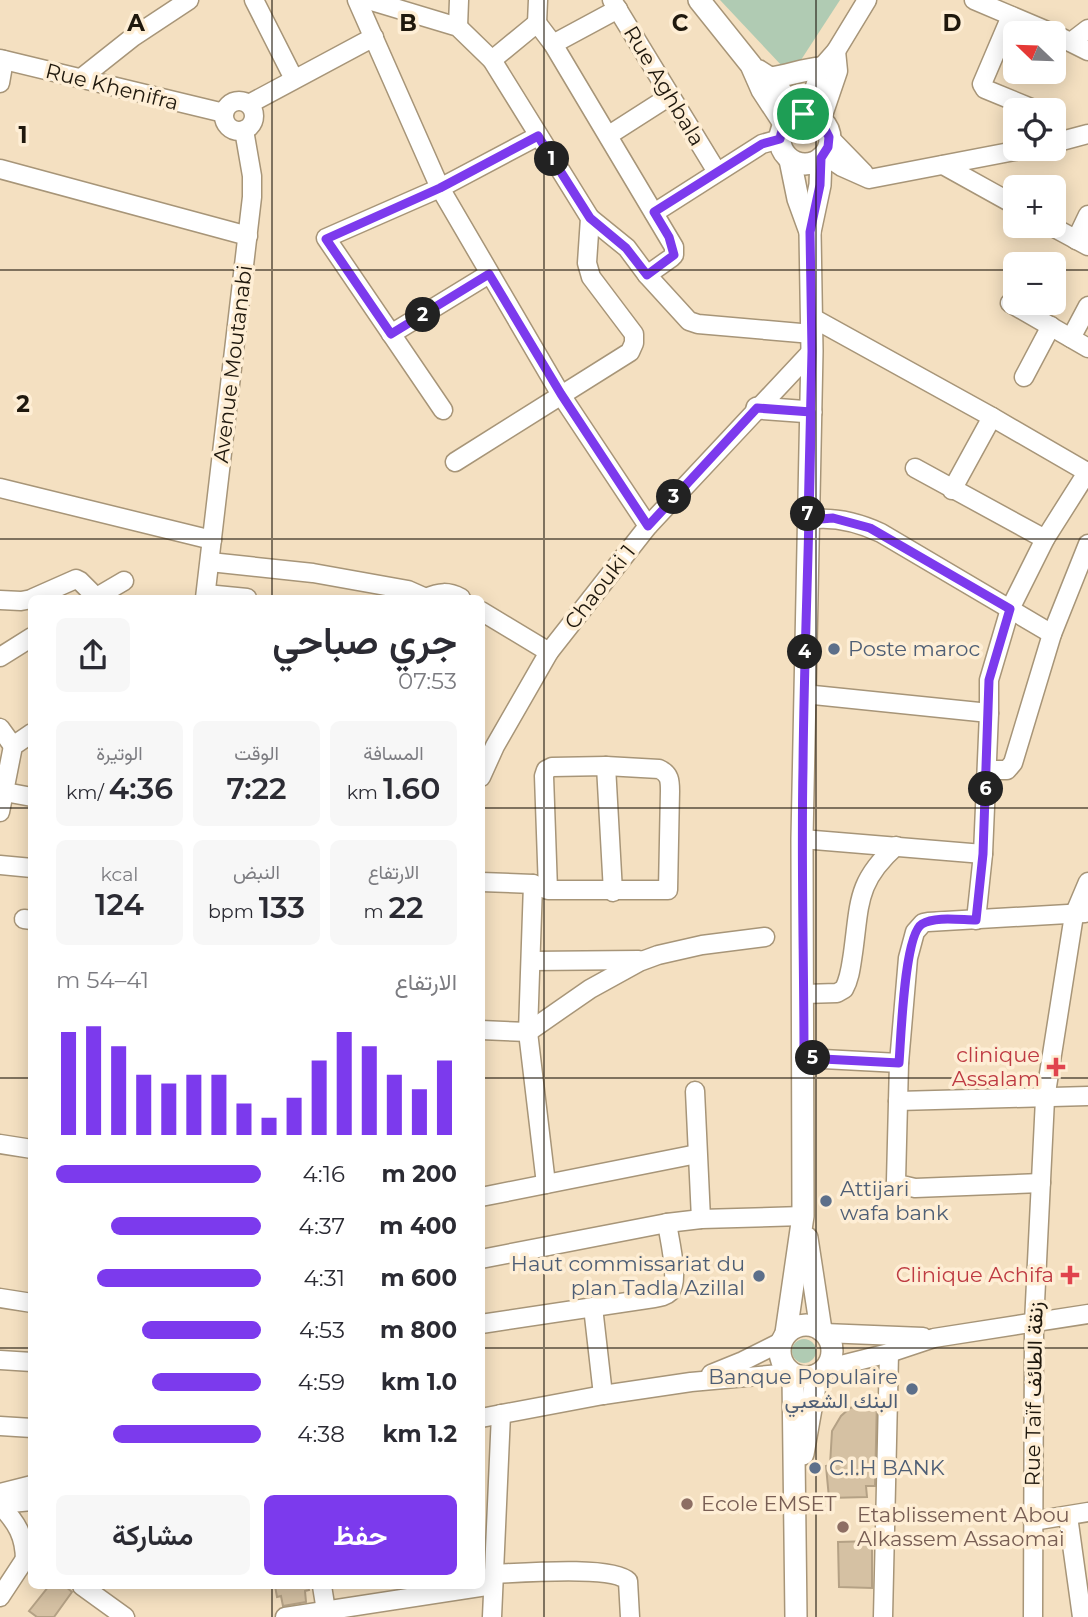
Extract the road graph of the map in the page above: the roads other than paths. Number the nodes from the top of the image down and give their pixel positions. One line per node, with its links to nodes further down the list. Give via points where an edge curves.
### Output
1 (189, 0): 27 (street)
2 (254, 0): 28 (street)
3 (357, 0): 16 (street)
4 (368, 0): 14 (street)
5 (459, 0): 14 (street)
6 (538, 0): 13 (street)
7 (699, 0): 24 (main road)
8 (867, 0): 20 (street)
9 (974, 0): 11 (street)
10 (615, 4): 19 (street); 30 (street, Rue Aghbala)
11 (1011, 16): 12 (street); 31 (street, via 982,84)
12 (1023, 21)
13 (537, 23): 19 (street); 23 (street)
14 (458, 27): 23 (street)
15 (1088, 29): 18 (street)
16 (374, 37): 28 (street); 45 (street)
17 (1066, 39): 18 (street)
18 (1072, 42): 21 (street)
19 (553, 44): 37 (street)
20 (836, 51): 25 (street); 35 (street, via 838,72)
21 (1088, 51)
22 (2, 60): 27 (street, Rue Khenifra); 29 (street)
23 (492, 60): 38 (street)
24 (751, 65): 26 (main road); 35 (main road, via 762,90)
25 (821, 68): 26 (main road); 35 (street)
26 (770, 78): 35 (main road)
27 (80, 79): 33 (street, Rue Khenifra)
28 (294, 79): 32 (street)
29 (0, 83)
30 (670, 96): 37 (street); 44 (street, Rue Aghbala)
31 (1007, 98)
32 (249, 104): 33 (street, via 234,101); 34 (street, via 254,118)
33 (224, 113): 34 (street, via 229,127)
34 (244, 130): 52 (street, Avenue Moutanabi, via 253,197)
35 (808, 133): 41 (main road, via 804,164); 41 (main road, via 781,147); 42 (street, via 842,167 869,179); 44 (street, via 762,144); 50 (main road, via 820,185)
36 (1088, 134): 39 (street)
37 (609, 135): 47 (street)
38 (538, 136): 45 (street); 49 (street)
39 (1066, 139)
40 (1003, 153): 42 (street)
41 (790, 160): 50 (main road)
42 (943, 165): 46 (street)
43 (0, 169): 52 (street)
44 (717, 172): 47 (street)
45 (440, 188): 54 (street); 59 (street, via 326,239)
46 (1003, 198)
47 (654, 212): 55 (street, via 674,255)
48 (1088, 215): 53 (street)
49 (590, 218): 55 (street, via 626,248); 64 (street, via 587,263 591,277 634,334 634,343 630,352)
50 (810, 232): 60 (main road)
51 (1066, 234): 53 (street)
52 (248, 236): 77 (street, Avenue Moutanabi)
53 (1082, 243)
54 (489, 274): 59 (street); 64 (street)
55 (647, 275): 60 (street, via 698,324)
56 (1088, 306): 61 (street)
57 (1031, 315): 58 (street)
58 (1051, 326): 61 (street); 63 (street)
59 (391, 334): 66 (street)
60 (812, 334): 65 (street, Chaouki 1); 67 (main road); 68 (street)
61 (1071, 338): 62 (street)
62 (1088, 348)
63 (1024, 377)
64 (561, 394): 69 (street); 75 (street)
65 (757, 408): 67 (main road); 75 (street, Chaouki 1)
66 (443, 410)
67 (811, 412): 74 (main road)
68 (992, 416): 71 (street); 73 (street)
69 (455, 462)
70 (915, 468): 73 (street)
71 (1087, 471): 76 (street)
72 (3, 490): 77 (street)
73 (952, 490): 76 (street)
74 (808, 520): 90 (street, via 833,518 870,528); 96 (main road)
75 (648, 526): 94 (street, Chaouki 1)
76 (1045, 539): 90 (street)
77 (212, 540): 79 (street, Avenue Moutanabi)
78 (1088, 544): 92 (street)
79 (210, 562): 84 (street, Avenue Moutanabi); 85 (street, via 326,575)
80 (124, 581): 83 (street)
81 (41, 595): 82 (street, via 76,579)
82 (93, 595)
83 (101, 595)
84 (206, 595)
85 (419, 595)
86 (432, 595): 87 (street)
87 (456, 595)
88 (0, 600): 89 (street)
89 (28, 600)
90 (1010, 609): 92 (street); 97 (street, via 989,680)
91 (485, 613): 94 (street)
92 (1052, 634): 105 (street, via 1013,763 1007,770)
93 (28, 640): 95 (street)
94 (549, 652): 101 (street, Chaouki 1)
95 (0, 657)
96 (804, 694): 97 (street); 109 (main road)
97 (989, 713): 105 (street)
98 (0, 728): 100 (street)
99 (28, 736): 100 (street)
100 (13, 746): 106 (street)
101 (495, 746): 102 (street, Chaouki 1); 104 (street, Chaouki 1)
102 (485, 756)
103 (606, 766): 116 (street, via 546,770); 117 (street); 117 (street, via 659,769 668,775 670,792 668,890)
104 (485, 768)
105 (987, 770): 111 (street)
106 (1, 791): 107 (street); 108 (street)
107 (28, 796)
108 (0, 812)
109 (802, 839): 110 (street); 123 (main road)
110 (896, 846): 111 (street); 123 (street, via 864,885 844,989)
111 (983, 854): 119 (street)
112 (0, 864): 113 (street)
113 (28, 868)
114 (485, 881): 116 (street)
115 (1088, 882): 118 (street, Rue Taïf زنقة الطائف)
116 (540, 887): 117 (street); 122 (street)
117 (613, 892)
118 (1081, 913): 119 (street); 130 (street, Rue Taïf زنقة الطائف)
119 (976, 920): 127 (street, via 933,921 918,927 911,942)
120 (765, 937): 121 (street, via 702,945)
121 (646, 960): 122 (street); 125 (street, via 590,989)
122 (531, 961): 125 (street)
123 (804, 994): 126 (main road)
124 (485, 1030): 125 (street)
125 (527, 1032): 136 (street)
126 (804, 1058): 127 (street); 138 (main road)
127 (899, 1063): 131 (street)
128 (695, 1091): 134 (street)
129 (1088, 1096): 130 (street)
130 (1045, 1099): 131 (street); 135 (street, Rue Taïf زنقة الطائف)
131 (898, 1101): 135 (street, via 895,1172 900,1184 915,1188)
132 (0, 1144): 133 (street)
133 (28, 1148)
134 (697, 1154): 136 (street); 139 (street)
135 (1041, 1183): 147 (street, Rue Taïf زنقة الطائف)
136 (546, 1184): 137 (street)
137 (485, 1196)
138 (803, 1216): 139 (street); 148 (main road); 149 (main road)
139 (701, 1219): 140 (street)
140 (667, 1223): 141 (street); 144 (street, via 673,1286 665,1295)
141 (485, 1258)
142 (0, 1298): 143 (street)
143 (28, 1302)
144 (593, 1307): 146 (street); 157 (street)
145 (1088, 1314): 147 (street)
146 (485, 1323)
147 (1034, 1324): 150 (street); 169 (street, Rue Taïf زنقة الطائف)
148 (823, 1331): 149 (main road, via 799,1326); 150 (street); 154 (main road, via 832,1355)
149 (783, 1338): 155 (main road, via 779,1356); 156 (street)
150 (934, 1338): 151 (street)
151 (888, 1353): 154 (street); 182 (street)
152 (0, 1360): 153 (street)
153 (28, 1362)
154 (821, 1372): 155 (main road, via 809,1378); 164 (main road)
155 (792, 1374): 156 (street); 164 (main road)
156 (691, 1382): 157 (street)
157 (603, 1395): 158 (street)
158 (501, 1414): 159 (street); 171 (street)
159 (485, 1417)
160 (0, 1426): 161 (street)
161 (28, 1428)
162 (28, 1486): 163 (street)
163 (0, 1493)
164 (796, 1497): 181 (main road)
165 (28, 1502): 166 (street)
166 (0, 1505): 170 (street, via 22,1533)
167 (1088, 1512): 168 (street)
168 (1068, 1516): 169 (street); 184 (street)
169 (1033, 1521): 183 (street, Rue Taïf زنقة الطائف)
170 (28, 1557)
171 (493, 1579): 172 (street); 179 (street); 180 (street, via 617,1574 628,1581)
172 (485, 1581)
173 (86, 1589): 177 (street)
174 (322, 1589): 176 (street)
175 (444, 1589): 176 (street)
176 (326, 1613): 178 (street)
177 (125, 1617)
178 (285, 1617)
179 (492, 1617)
180 (630, 1617)
181 (796, 1617)
182 (883, 1617)
183 (1032, 1617)
184 (1082, 1617)

